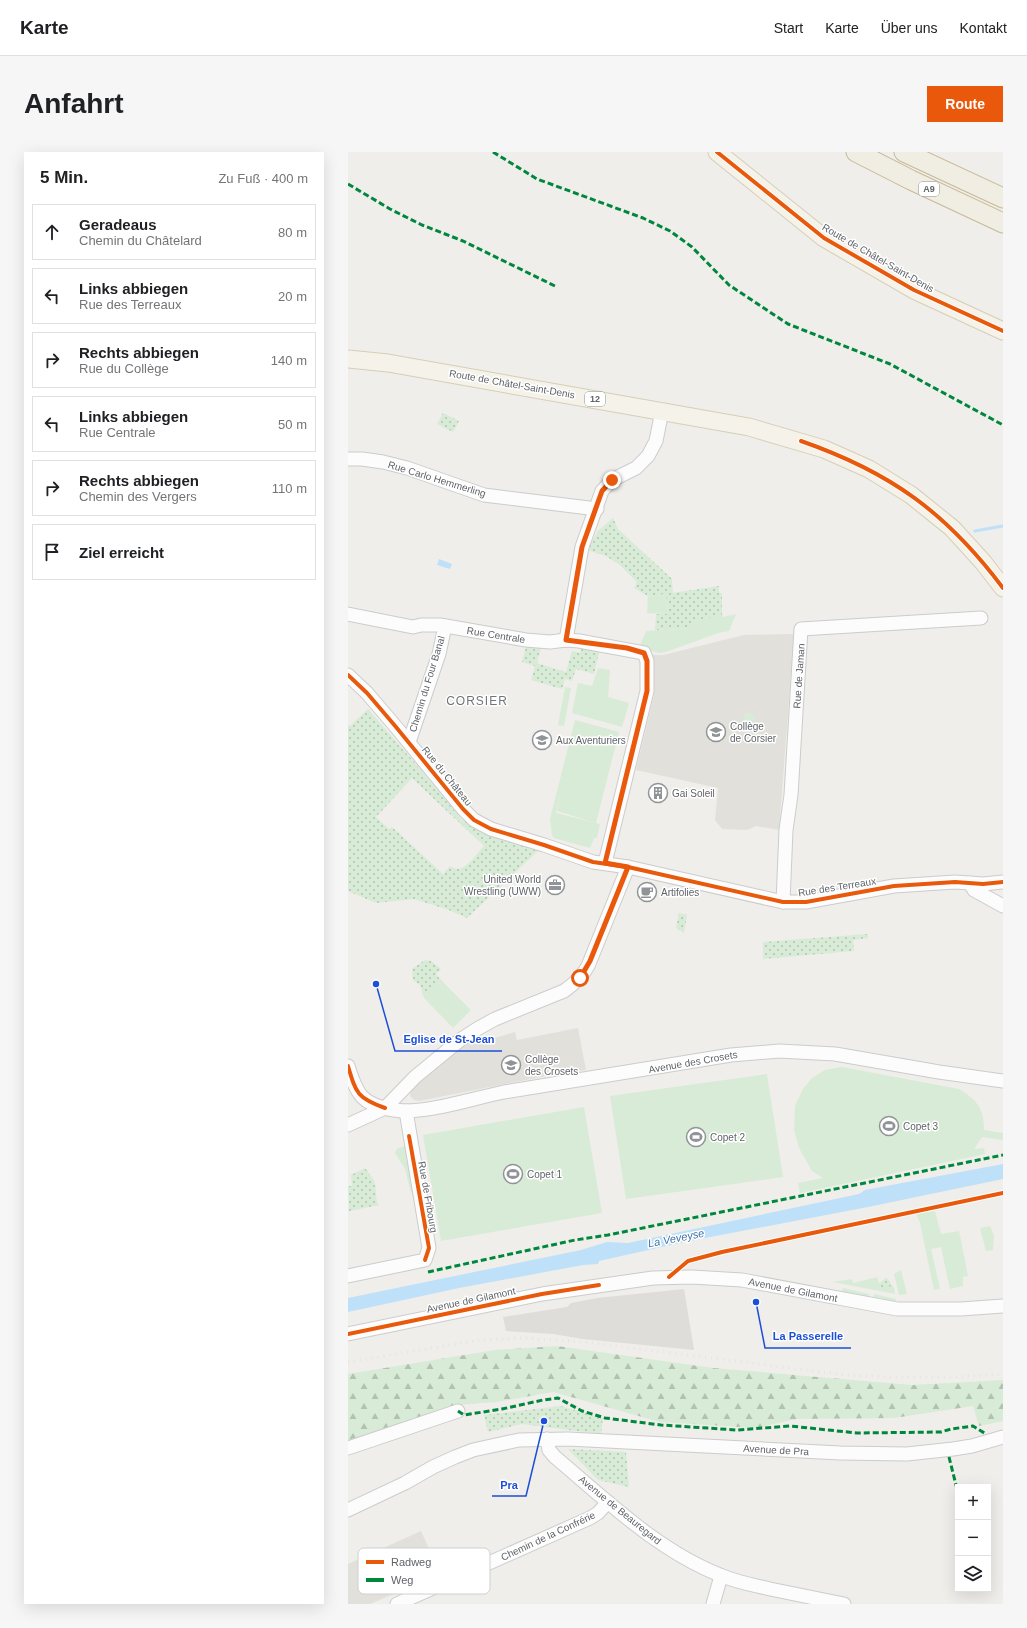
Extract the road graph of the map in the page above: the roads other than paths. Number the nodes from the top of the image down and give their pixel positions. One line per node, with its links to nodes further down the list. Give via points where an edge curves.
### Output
1 (717, 152): 6 (main road, Route de Châtel-Saint-Denis, via 824,238 914,290)
2 (856, 152): 5 (highway, A9)
3 (904, 152): 4 (highway, A9)
4 (1003, 198)
5 (1003, 223)
6 (1003, 331)
7 (348, 359): 8 (main road, Route de Châtel-Saint-Denis / 12, via 396,364)
8 (662, 411): 10 (street, via 656,441 648,456 636,468 612,480 602,491); 11 (main road, Route de Châtel-Saint-Denis / 12, via 754,428 824,449 869,469 911,495 952,528)
9 (348, 459): 10 (street, Rue Carlo Hemmerling, via 383,462 407,468 484,495)
10 (597, 509): 15 (street, via 582,547)
11 (1003, 588)
12 (348, 614): 14 (street, Rue Centrale, via 413,627 421,624)
13 (981, 618): 22 (street, Rue de Jaman, via 801,630)
14 (445, 626): 15 (street, Rue Centrale, via 526,640); 17 (street, Chemin du Four Banal, via 439,654)
15 (572, 641): 18 (street, Rue Centrale, via 644,653 647,661 647,691)
16 (348, 675): 17 (street, Rue du Château)
17 (409, 742): 18 (street, Rue du Château, via 462,809 482,825 588,860)
18 (605, 863): 19 (street, Rue des Terreaux)
19 (628, 867): 22 (street, Rue des Terreaux); 27 (street, via 590,961 580,978 564,991 495,1019 460,1040)
20 (1003, 882): 21 (street, Rue des Terreaux)
21 (970, 883): 22 (street, Rue des Terreaux, via 894,886 806,902); 23 (street, via 974,890)
22 (783, 902)
23 (1003, 906)
24 (348, 1066): 26 (street)
25 (1003, 1081): 28 (street, Avenue des Crosets, via 836,1054 754,1052 506,1092)
26 (351, 1087): 27 (street, via 364,1099)
27 (385, 1108): 28 (street, Avenue des Crosets); 29 (street)
28 (406, 1111): 30 (street, Rue de Fribourg, via 429,1248 425,1260)
29 (348, 1125)
30 (348, 1276)
31 (1003, 1306): 32 (street, Avenue de Gilamont, via 897,1309 742,1280 653,1278 542,1294)
32 (348, 1334)
33 (458, 1411): 36 (street)
34 (1003, 1437): 35 (street, Avenue de Pra, via 972,1446 907,1454)
35 (547, 1439): 37 (street, Avenue de Beauregard, via 555,1457); 38 (street, Avenue de Pra, via 519,1440 473,1450)
36 (348, 1448)
37 (608, 1502): 39 (street, Chemin de la Confrérie, via 590,1518); 40 (street, Avenue de Beauregard, via 661,1543)
38 (348, 1510)
39 (490, 1563)
40 (721, 1576): 43 (street); 44 (street, Avenue de Beauregard)
41 (419, 1594): 42 (street, Chemin de la Confrérie)
42 (397, 1604)
43 (712, 1604)
44 (844, 1604)

